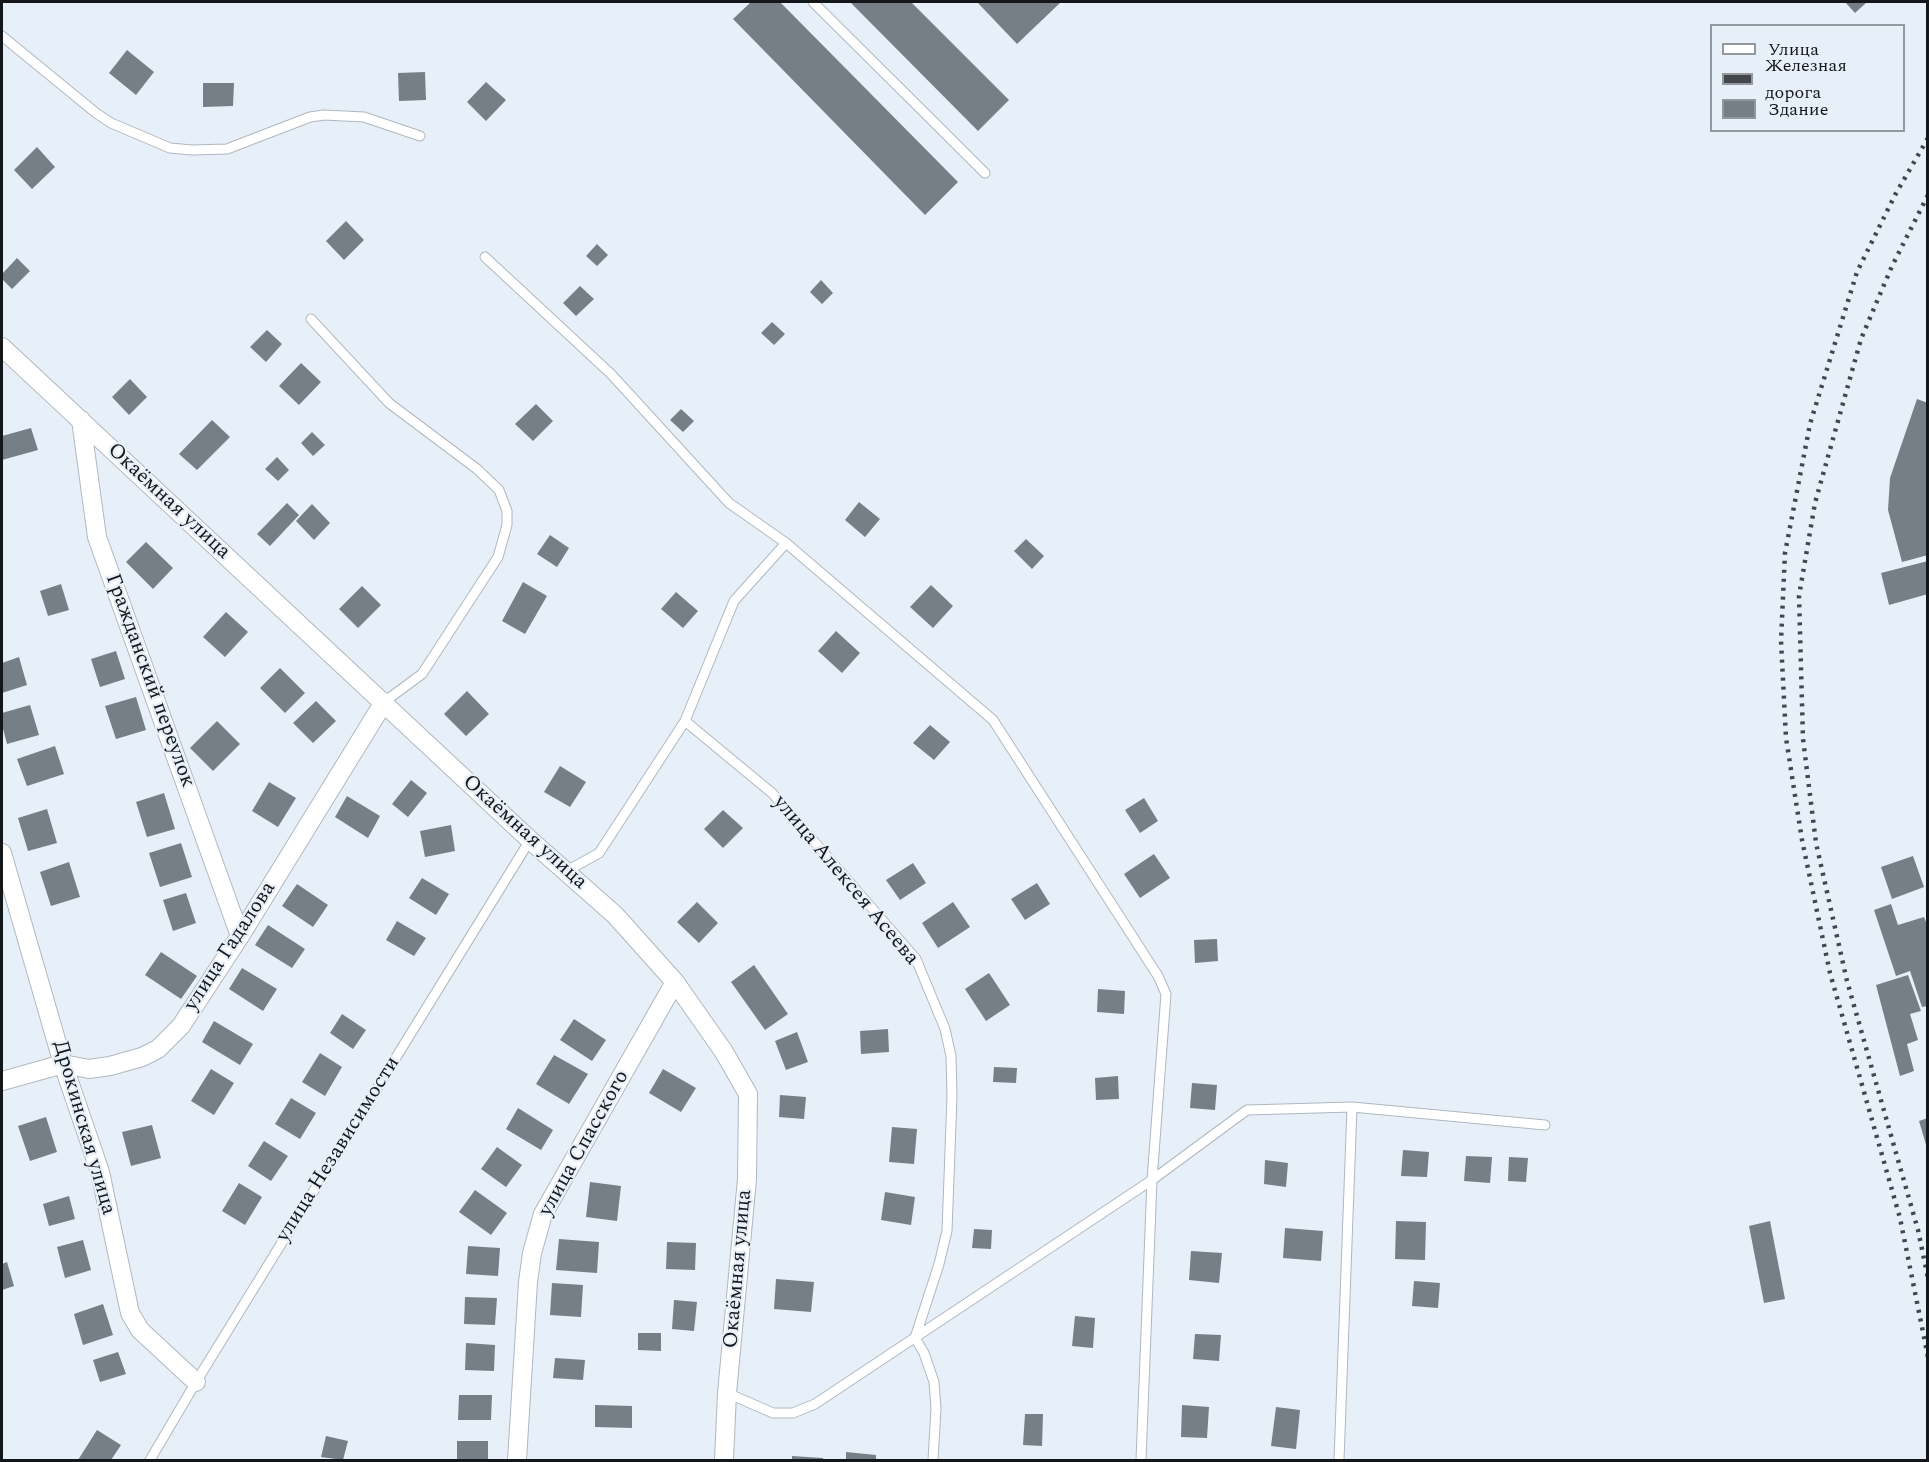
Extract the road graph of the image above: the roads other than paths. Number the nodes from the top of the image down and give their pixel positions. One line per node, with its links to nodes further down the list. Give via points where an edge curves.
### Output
1 (813, 2): 4 (lane)
2 (2, 36): 3 (lane, via 96,113 170,148 227,149 324,115 364,117)
3 (420, 136)
4 (985, 173)
5 (485, 257): 9 (lane, via 611,374 729,503)
6 (311, 319): 10 (lane, via 389,404 499,490 507,510 498,557 422,674)
7 (2, 347): 8 (street, Окаёмная улица)
8 (81, 420): 10 (street, Окаёмная улица); 15 (street, Гражданский переулок, via 97,537)
9 (786, 543): 11 (lane, via 734,602); 21 (lane, via 993,720 1158,976 1166,994)
10 (384, 702): 12 (street, Окаёмная улица); 15 (street, улица Гадалова)
11 (685, 721): 14 (lane, via 599,853); 22 (lane, улица Алексея Асеева, via 772,793 916,958 945,1029 951,1056 952,1096 947,1231)
12 (530, 840): 14 (street, Окаёмная улица); 23 (lane, улица Независимости)
13 (2, 853): 17 (street, Дрокинская улица)
14 (565, 872): 16 (street, Окаёмная улица, via 615,915)
15 (240, 936): 17 (street, улица Гадалова, via 181,1026 158,1049 142,1058 110,1066 89,1069)
16 (675, 982): 24 (street, Окаёмная улица, via 719,1044 748,1094 747,1179); 26 (street, улица Спасского, via 543,1214 528,1282)
17 (63, 1064): 18 (street, улица Гадалова); 23 (street, Дрокинская улица, via 100,1172 130,1313 140,1330)
18 (2, 1081)
19 (1352, 1107): 20 (lane); 21 (lane, via 1247,1110); 30 (lane)
20 (1545, 1125)
21 (1152, 1180): 22 (lane); 29 (lane)
22 (915, 1338): 24 (lane, via 815,1404 793,1413 773,1413); 28 (lane, via 934,1382)
23 (196, 1382): 25 (lane, улица Независимости)
24 (727, 1393): 27 (street, Окаёмная улица)
25 (150, 1461)
26 (517, 1461)
27 (724, 1461)
28 (933, 1461)
29 (1141, 1461)
30 (1339, 1461)

